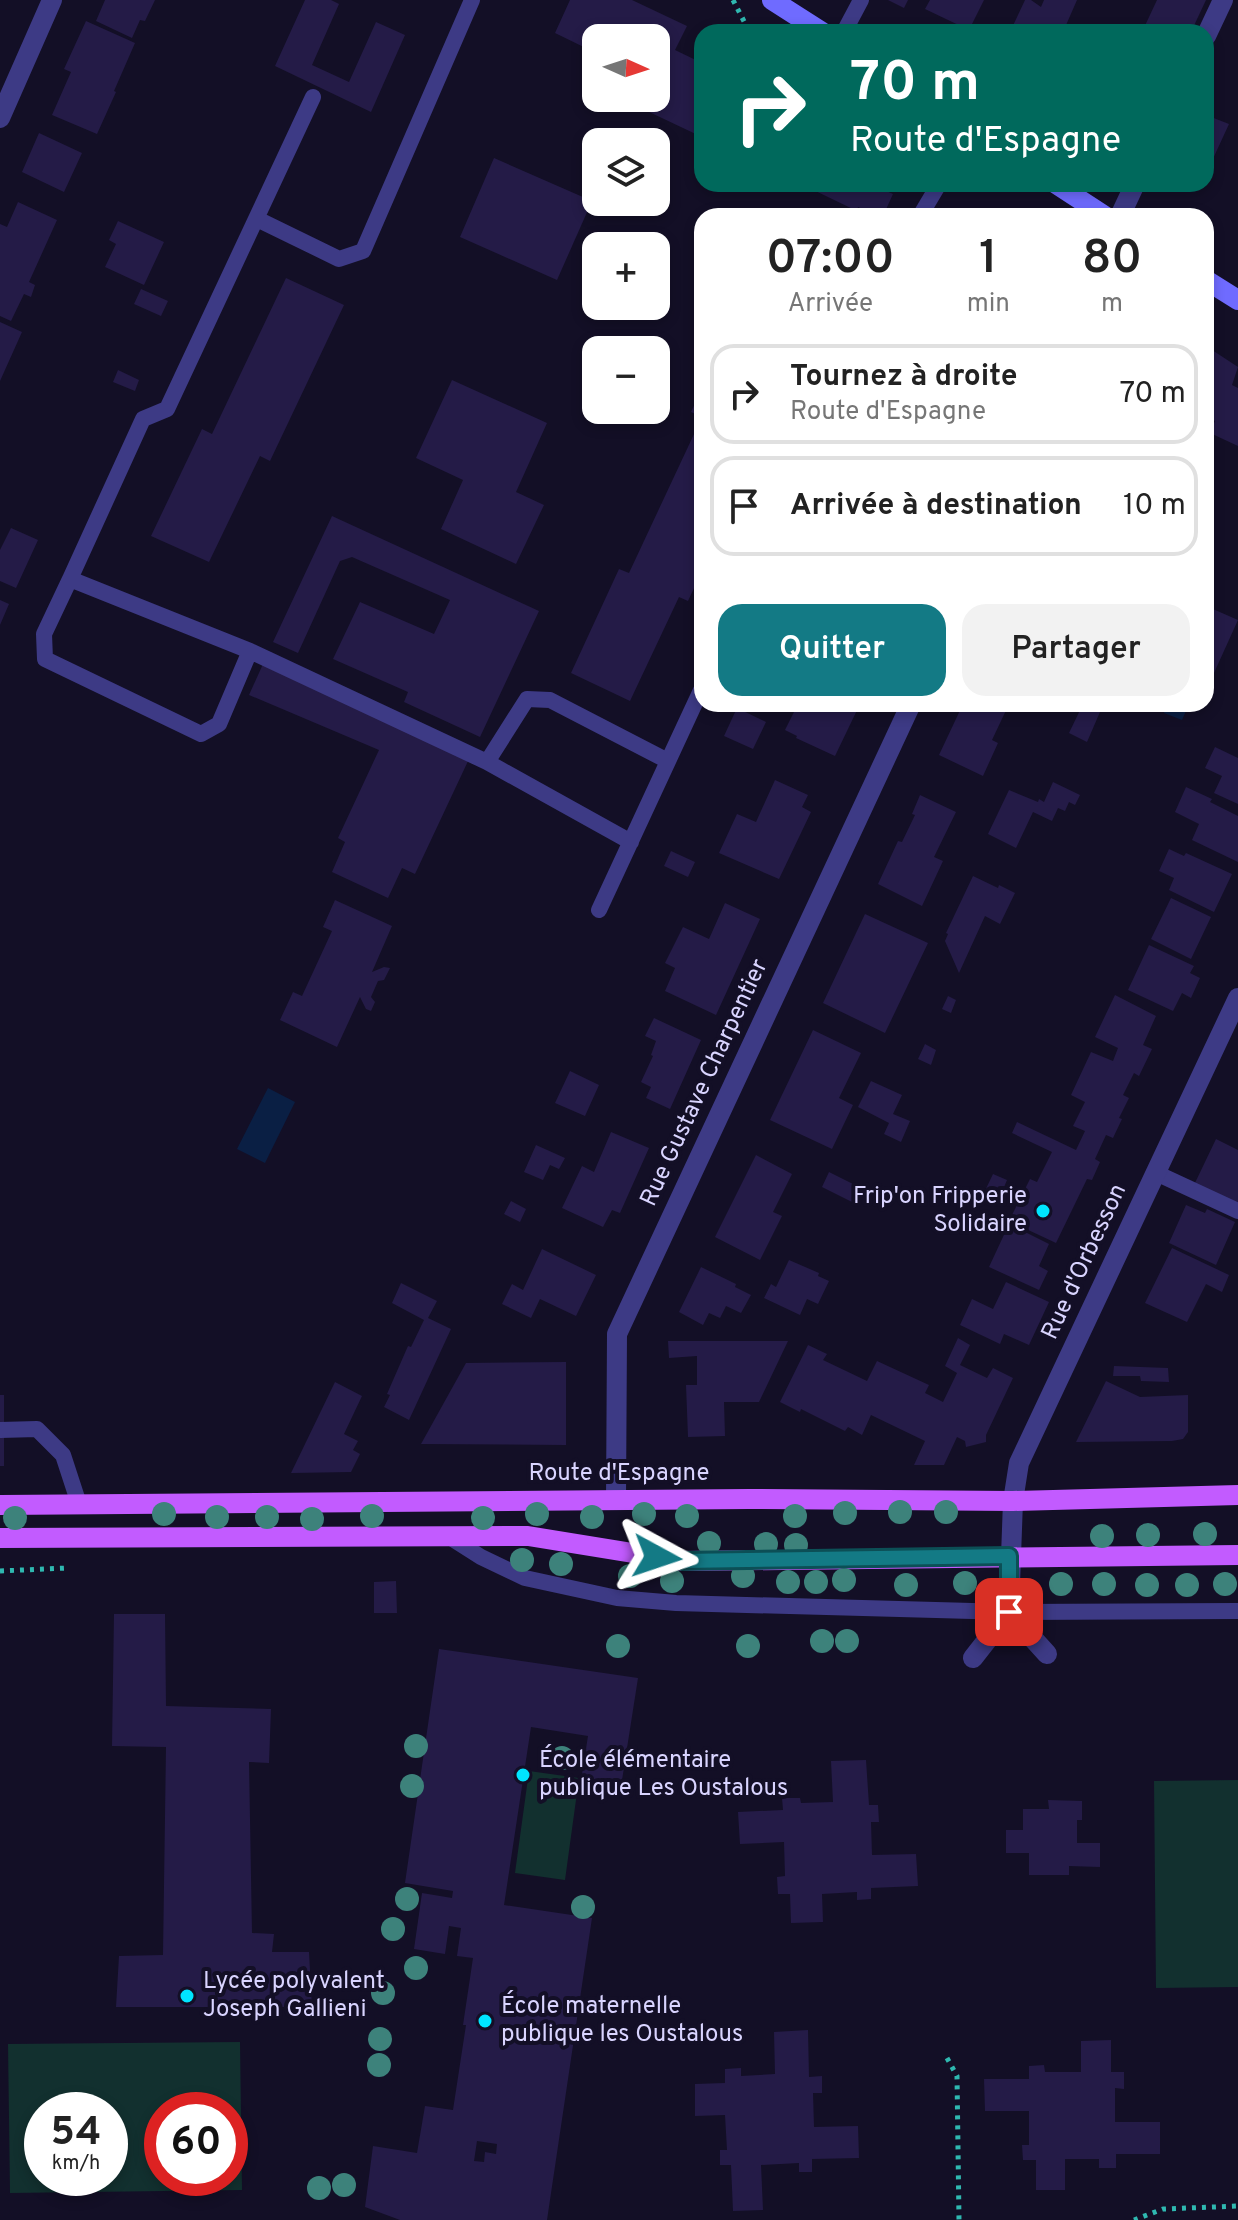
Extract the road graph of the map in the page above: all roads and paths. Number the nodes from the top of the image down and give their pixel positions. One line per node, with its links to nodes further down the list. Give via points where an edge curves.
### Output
1 (52, 0): 12 (street)
2 (472, 0): 15 (lane, via 363,251 339,259)
3 (733, 0): 7 (path)
4 (772, 0): 8 (main road)
5 (861, 0): 9 (lane)
6 (1223, 0): 10 (street)
7 (745, 24)
8 (810, 24)
9 (848, 24)
10 (1212, 24)
11 (313, 97): 15 (lane)
12 (0, 118)
13 (1068, 192): 14 (main road)
14 (1093, 208)
15 (257, 219): 18 (lane, via 167,409 143,419)
16 (1214, 285): 17 (main road)
17 (1238, 300)
18 (70, 579): 19 (lane); 19 (lane, via 44,634 45,659 201,734 219,724)
19 (250, 651): 23 (lane)
20 (694, 705): 22 (lane)
21 (907, 712): 31 (street, Rue Gustave Charpentier, via 617,1334)
22 (668, 761): 23 (lane, via 550,700 527,699); 24 (lane)
23 (487, 762): 24 (lane)
24 (631, 842): 25 (lane)
25 (599, 910)
26 (1238, 998): 27 (street, Rue d'Orbesson)
27 (1156, 1173): 28 (lane); 32 (street, Rue d'Orbesson, via 1019,1463)
28 (1238, 1211)
29 (0, 1430): 33 (lane, via 37,1429 63,1455)
30 (1238, 1495): 32 (main road, Route d'Espagne)
31 (616, 1500): 32 (main road, Route d'Espagne); 33 (main road, Route d'Espagne)
32 (1013, 1501): 38 (street, Rue d'Orbesson)
33 (79, 1504): 34 (main road, Route d'Espagne)
34 (0, 1505)
35 (448, 1536): 36 (main road); 38 (main road, via 528,1536 682,1561); 40 (lane, via 525,1578 617,1598)
36 (0, 1538)
37 (1238, 1555): 38 (main road)
38 (1009, 1556): 40 (street)
39 (1238, 1611): 40 (lane)
40 (1009, 1612): 41 (street); 42 (street)
41 (1047, 1654)
42 (973, 1658)
43 (947, 2058): 45 (path, via 957,2076)
44 (1238, 2206): 46 (path, via 1163,2209)
45 (959, 2220)
46 (1134, 2220)

